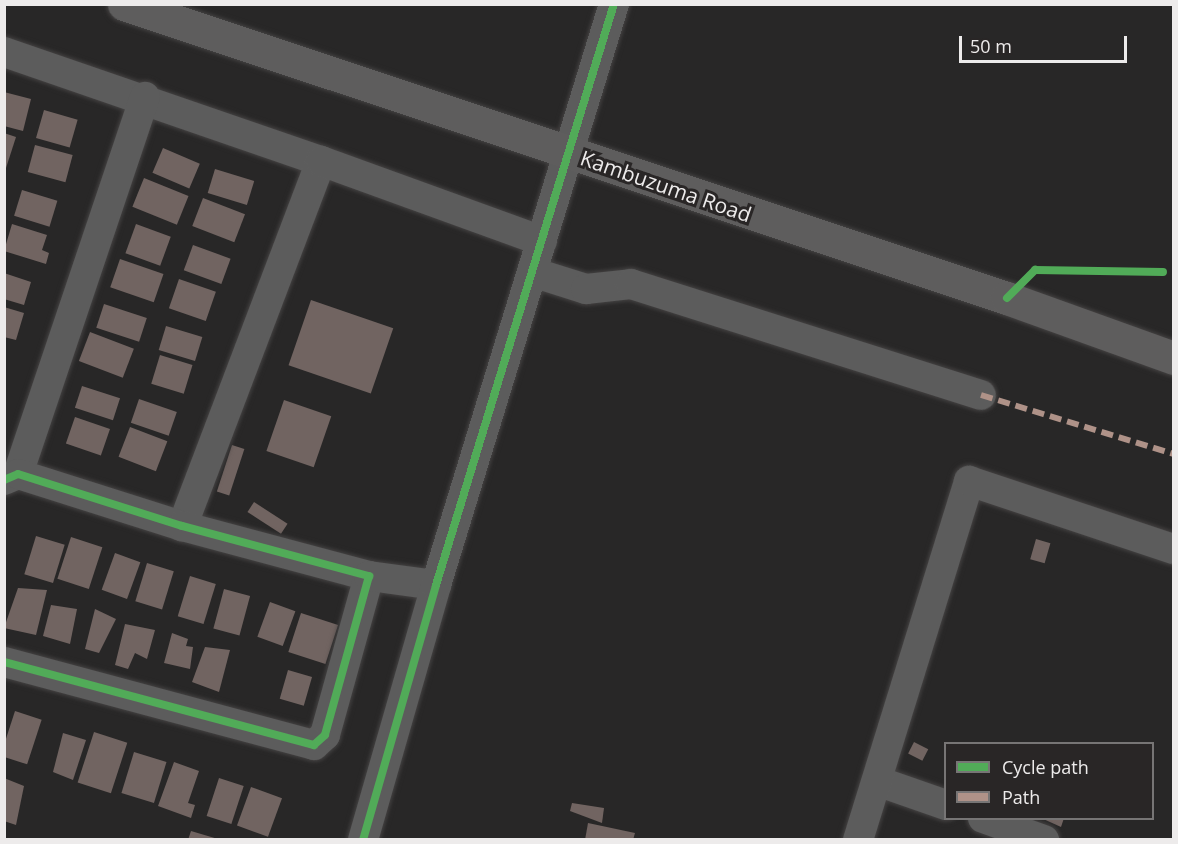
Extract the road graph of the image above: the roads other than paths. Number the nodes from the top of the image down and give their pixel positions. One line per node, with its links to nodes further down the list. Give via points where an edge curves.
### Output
1 (124, 4): 5 (main road, Kambuzuma Road)
2 (614, 4): 5 (street)
3 (4, 52): 4 (street)
4 (145, 97): 6 (street); 11 (street)
5 (568, 153): 7 (street); 9 (main road, Kambuzuma Road, via 1007,298)
6 (321, 161): 7 (street); 12 (street)
7 (542, 241): 8 (street)
8 (532, 272): 10 (street, via 586,289 631,284); 15 (street)
9 (1173, 358)
10 (981, 395)
11 (11, 477): 12 (street)
12 (182, 526): 14 (street)
13 (1173, 549): 17 (street, via 969,481)
14 (369, 576): 15 (street); 16 (street, via 326,735 314,745)
15 (436, 585): 20 (street)
16 (4, 662)
17 (877, 782): 18 (street); 21 (street)
18 (944, 806)
19 (986, 820): 22 (street)
20 (363, 840)
21 (858, 840)
22 (1044, 840)

